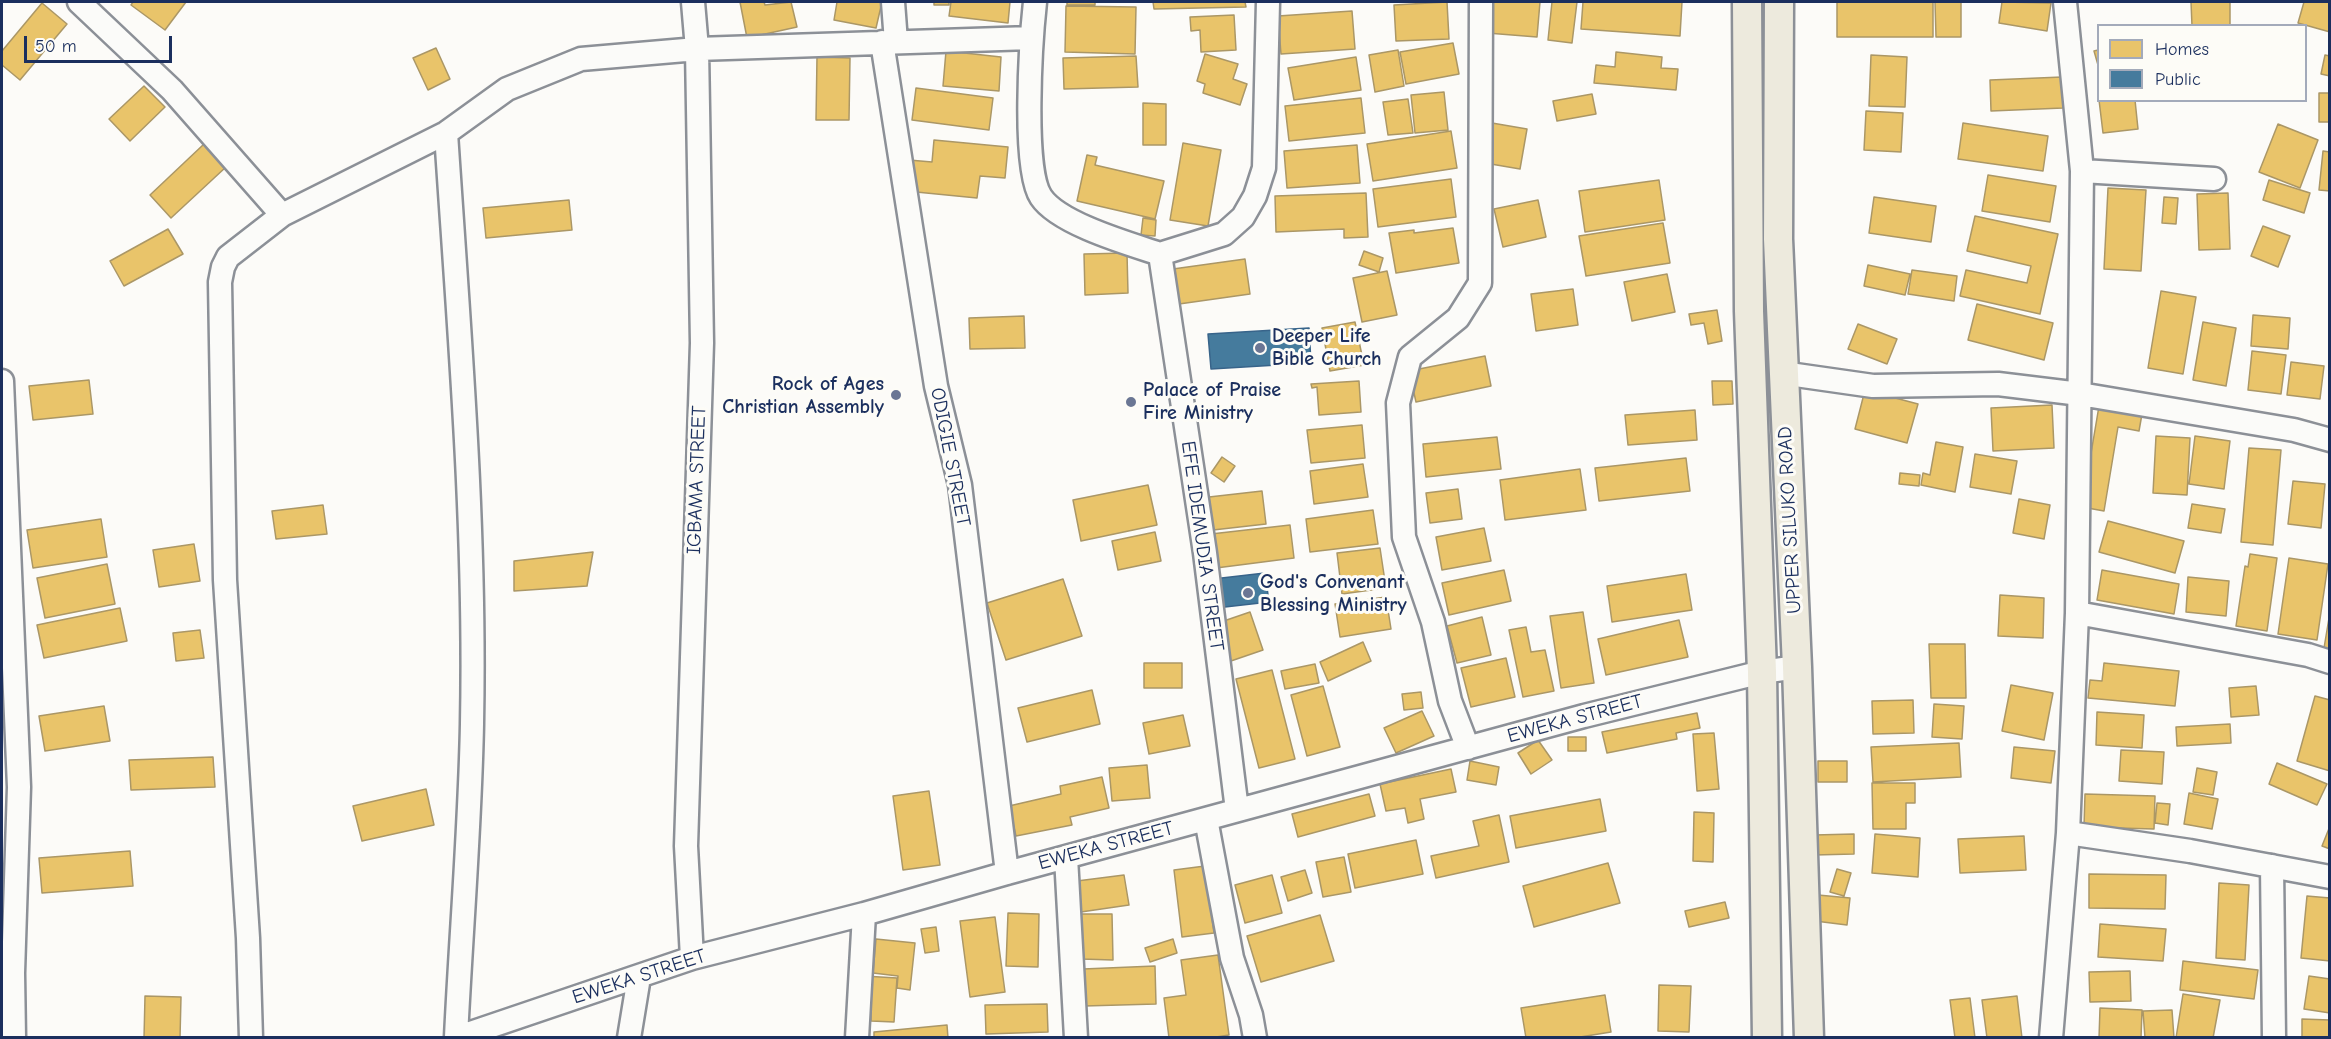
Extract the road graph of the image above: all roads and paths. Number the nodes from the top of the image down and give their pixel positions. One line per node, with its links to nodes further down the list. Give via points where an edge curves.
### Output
1 (79, 2): 16 (street, via 172,90)
2 (693, 2): 12 (street, IGBAMA STREET)
3 (892, 2): 11 (street, ODIGIE STREET)
4 (1035, 2): 10 (street)
5 (1268, 2): 17 (street, via 1264,168 1255,196 1243,217 1224,234)
6 (1480, 2): 26 (street, via 1480,283 1458,318 1410,357 1398,403 1404,537 1433,622 1450,701)
7 (1747, 2): 25 (main road, UPPER SILUKO ROAD, via 1749,311)
8 (1779, 2): 18 (main road, UPPER SILUKO ROAD)
9 (2065, 2): 14 (street)
10 (1031, 38): 11 (street); 17 (street, via 1033,178 1042,199 1070,221)
11 (889, 42): 12 (street); 32 (street, ODIGIE STREET, via 936,386 960,484)
12 (697, 49): 13 (street, via 581,59 507,89); 35 (street, IGBAMA STREET, via 702,343 686,846)
13 (446, 134): 16 (street); 37 (street, via 471,574 472,724)
14 (2082, 171): 15 (street); 20 (street)
15 (2214, 178)
16 (282, 215): 39 (street, via 228,257 220,282 225,580)
17 (1160, 254): 27 (street, EFE IDEMUDIA STREET, via 1205,553)
18 (1782, 373): 20 (street, via 1873,386 1998,384); 24 (main road, UPPER SILUKO ROAD)
19 (2, 381): 38 (street, via 19,787)
20 (2080, 394): 21 (street, via 2294,430); 22 (street)
21 (2330, 440)
22 (2077, 614): 23 (street); 29 (street)
23 (2330, 662)
24 (1797, 668): 25 (street); 45 (main road, UPPER SILUKO ROAD)
25 (1762, 672): 26 (street, EWEKA STREET); 44 (main road, UPPER SILUKO ROAD)
26 (1468, 748): 27 (street, EWEKA STREET)
27 (1237, 810): 28 (street, EWEKA STREET)
28 (1206, 819): 30 (street, EWEKA STREET); 43 (street, via 1232,958)
29 (2068, 833): 31 (street); 46 (street)
30 (1066, 857): 32 (street, EWEKA STREET); 42 (street)
31 (2272, 866): 33 (street); 47 (street)
32 (1006, 873): 34 (street, EWEKA STREET)
33 (2330, 877)
34 (864, 914): 35 (street, EWEKA STREET); 41 (street)
35 (692, 958): 36 (street, EWEKA STREET)
36 (639, 977): 37 (street, EWEKA STREET); 40 (street)
37 (456, 1037)
38 (14, 1038)
39 (251, 1038)
40 (629, 1038)
41 (857, 1038)
42 (1076, 1038)
43 (1255, 1038)
44 (1767, 1038)
45 (1809, 1038)
46 (2051, 1038)
47 (2274, 1038)

